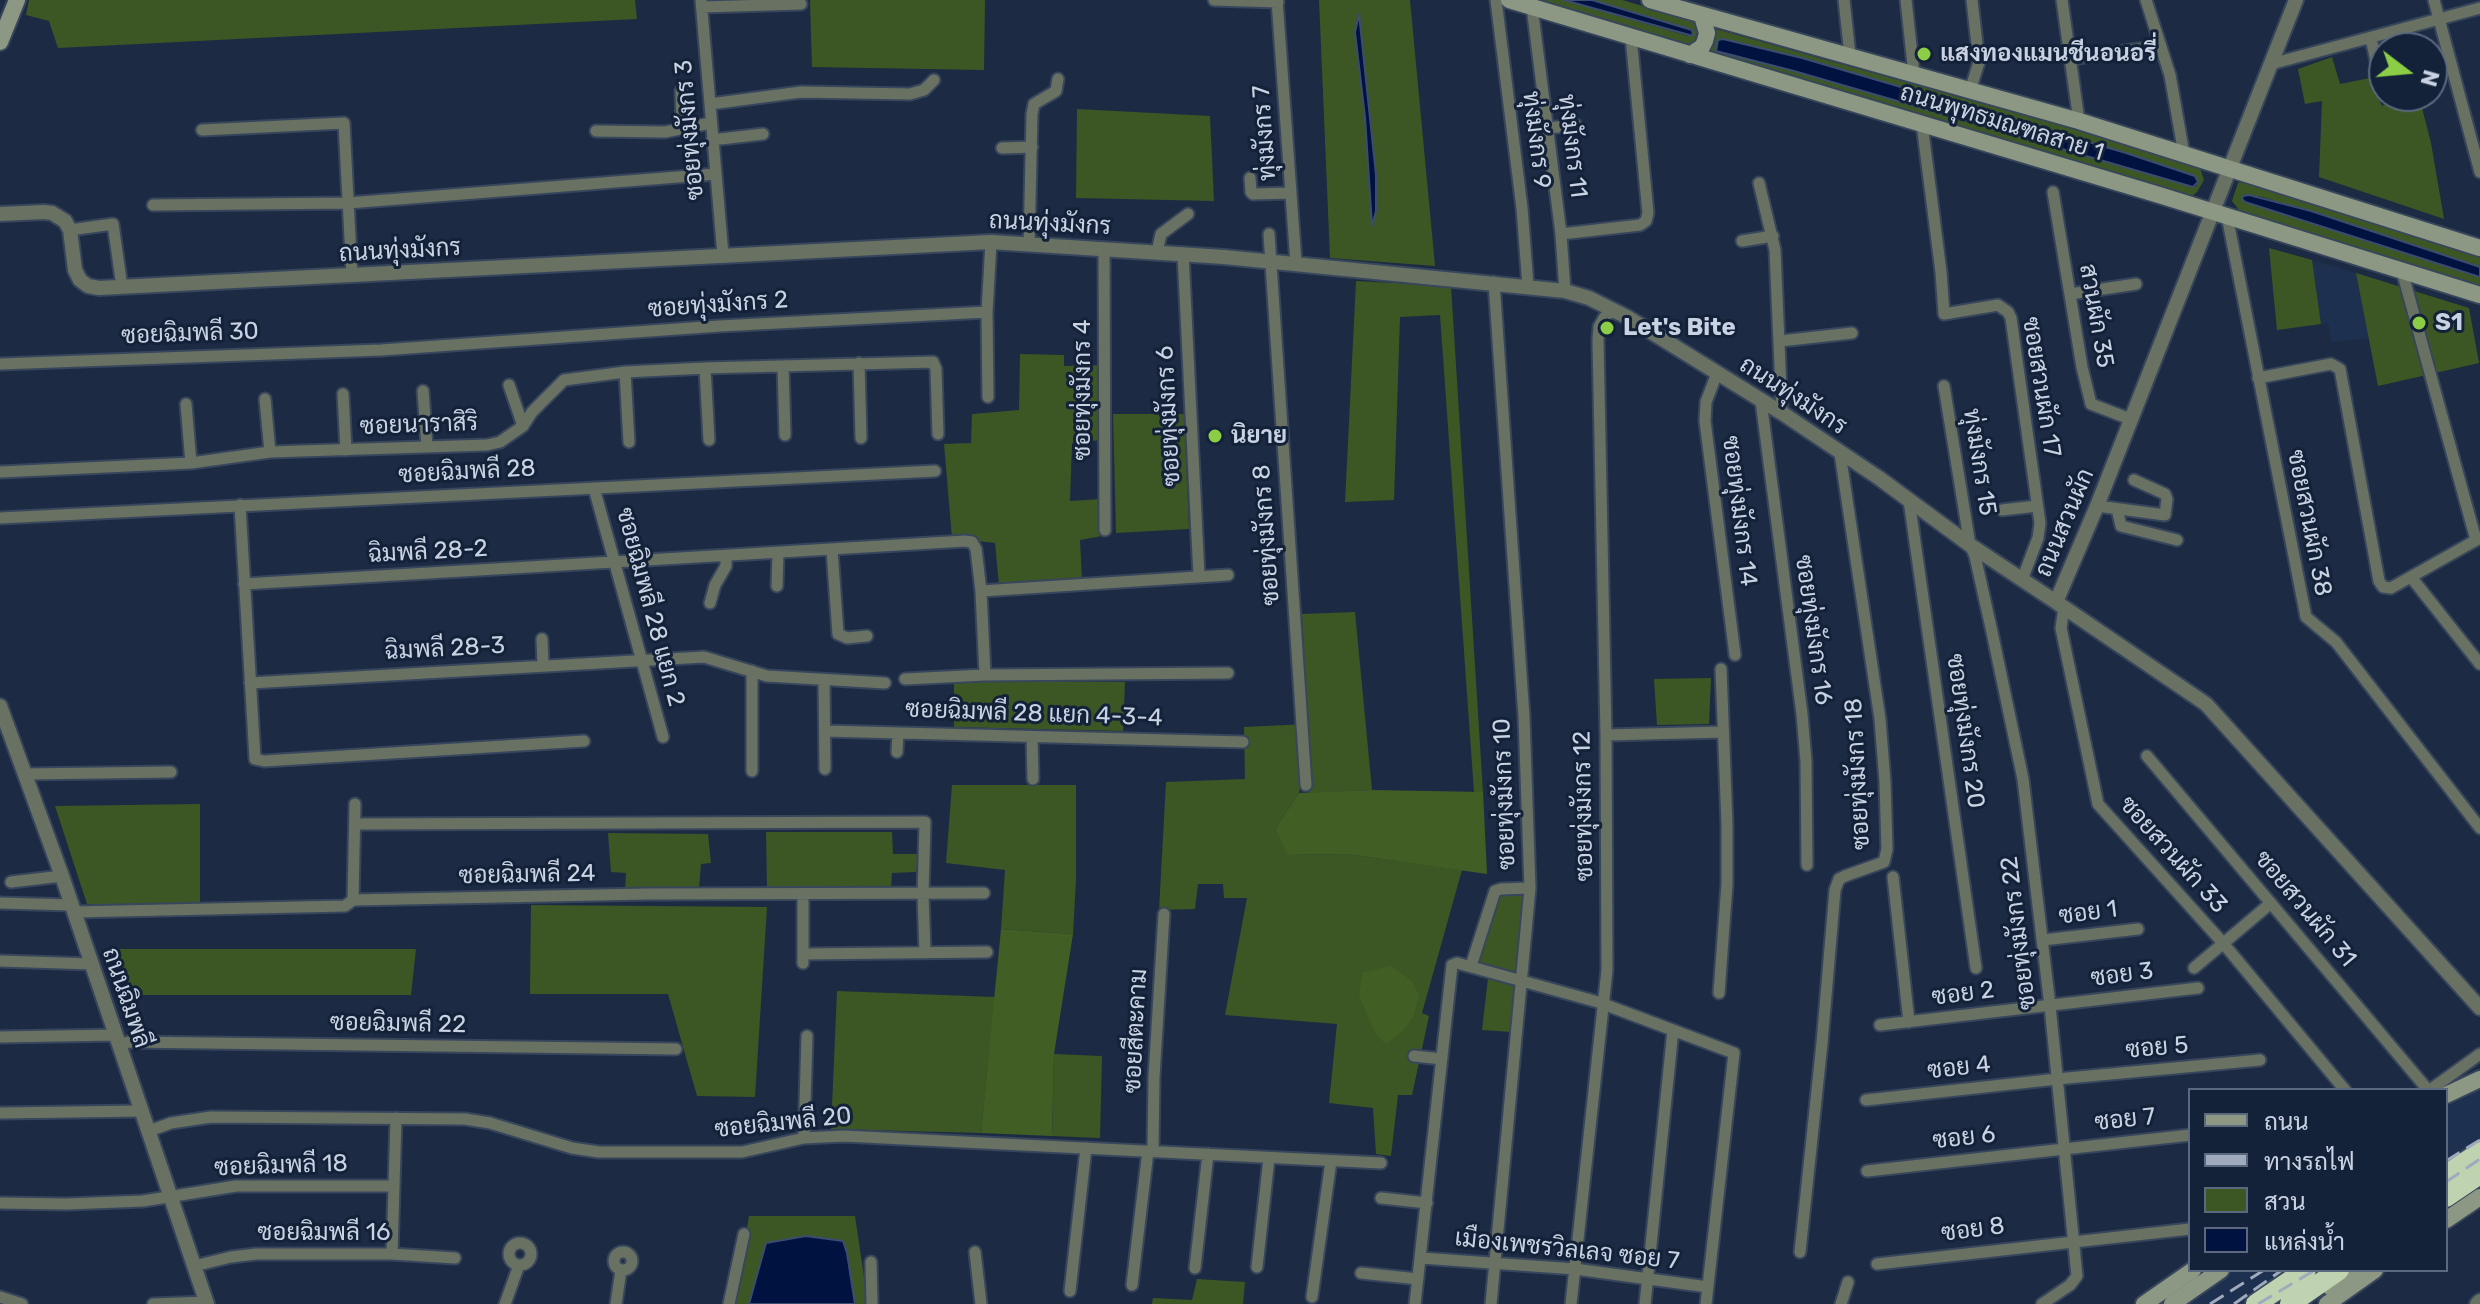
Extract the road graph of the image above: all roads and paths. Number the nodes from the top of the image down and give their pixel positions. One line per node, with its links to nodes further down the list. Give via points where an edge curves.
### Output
1 (9, 0): 21 (main road)
2 (17, 0): 25 (main road)
3 (1214, 0): 14 (street)
4 (1496, 0): 80 (street, ทุ่งมังกร 9)
5 (1509, 0): 17 (main road, ถนนพุทธมณฑลสาย 1)
6 (1650, 0): 19 (main road, ถนนพุทธมณฑลสาย 1)
7 (1844, 0): 28 (street)
8 (1906, 0): 31 (street)
9 (1972, 0): 35 (street, via 1979,62)
10 (2062, 0): 29 (street)
11 (2146, 0): 26 (street)
12 (2296, 0): 30 (street, ถนนสวนผัก)
13 (2434, 0): 20 (street)
14 (1278, 1): 56 (street, ทุ่งมังกร 7)
15 (702, 3): 16 (street); 36 (street, ซอยทุ่งมังกร 3)
16 (801, 4)
17 (1532, 7): 23 (main road, ถนนพุทธมณฑลสาย 1); 42 (street, ทุ่งมังกร 11)
18 (2480, 8): 20 (street)
19 (1702, 16): 27 (main road, via 1705,41); 28 (main road, ถนนพุทธมณฑลสาย 1)
20 (2440, 20): 22 (street); 51 (street)
21 (0, 23)
22 (2396, 32)
23 (1631, 37): 27 (main road, ถนนพุทธมณฑลสาย 1); 64 (street, via 1646,221)
24 (2368, 40): 30 (street)
25 (0, 42)
26 (2160, 46): 29 (street); 49 (street)
27 (1690, 55): 39 (main road, ถนนพุทธมณฑลสาย 1)
28 (1850, 55): 31 (main road, ถนนพุทธมณฑลสาย 1)
29 (2070, 59): 37 (street)
30 (2271, 64): 50 (street, ถนนสวนผัก)
31 (1914, 74): 35 (main road, ถนนพุทธมณฑลสาย 1)
32 (1058, 79): 47 (street, via 1053,95 1034,104)
33 (934, 80): 36 (street, via 910,94 801,92)
34 (681, 91): 41 (street)
35 (1970, 91): 37 (main road, ถนนพุทธมณฑลสาย 1)
36 (710, 104): 38 (street, ซอยทุ่งมังกร 3)
37 (2079, 121): 49 (main road, ถนนพุทธมณฑลสาย 1)
38 (711, 123): 41 (street); 46 (street, ซอยทุ่งมังกร 3)
39 (1922, 124): 59 (main road, ถนนพุทธมณฑลสาย 1); 124 (street, ซอยสวนผัก 17, via 1944,314 1998,305 2008,312)
40 (1576, 125): 42 (street)
41 (682, 128): 44 (street)
42 (1548, 128): 64 (street, ทุ่งมังกร 11)
43 (202, 130): 57 (street, via 344,123)
44 (596, 131)
45 (763, 134): 46 (street)
46 (712, 140): 52 (street, ซอยทุ่งมังกร 3)
47 (1032, 147): 48 (street); 68 (street)
48 (1002, 148)
49 (2184, 154): 50 (main road, ถนนพุทธมณฑลสาย 1)
50 (2230, 172): 59 (street, ถนนสวนผัก); 69 (main road, ถนนพุทธมณฑลสาย 1)
51 (2480, 172)
52 (716, 174): 57 (street); 73 (street, ซอยทุ่งมังกร 3)
53 (1250, 178): 56 (street, via 1253,194)
54 (1759, 183): 65 (street)
55 (2053, 192): 83 (street, สวนผัก 35)
56 (1291, 193): 75 (street, ทุ่งมังกร 7)
57 (348, 203): 58 (street); 77 (street)
58 (153, 205)
59 (2218, 210): 76 (main road, ถนนพุทธมณฑลสาย 1); 96 (street, ซอยสวนผัก 38); 106 (street, ถนนสวนผัก)
60 (0, 214): 62 (street, via 52,213)
61 (1188, 214): 71 (street, via 1161,234)
62 (70, 230): 81 (street, ถนนทุ่งมังกร, via 80,280 99,288); 81 (street, via 115,226)
63 (1269, 234): 74 (street, ซอยทุ่งมังกร 8)
64 (1561, 234): 82 (street, ทุ่งมังกร 11)
65 (1773, 236): 66 (street); 88 (street)
66 (1742, 241)
67 (991, 242): 68 (street, ถนนทุ่งมังกร); 73 (street, ถนนทุ่งมังกร); 86 (street)
68 (1029, 245): 70 (street, ถนนทุ่งมังกร)
69 (2480, 248)
70 (1104, 249): 71 (street, ถนนทุ่งมังกร); 129 (street, ซอยทุ่งมังกร 4)
71 (1157, 252): 72 (street, ถนนทุ่งมังกร)
72 (1183, 253): 74 (street, ถนนทุ่งมังกร); 138 (street, ซอยทุ่งมังกร 6)
73 (723, 255): 77 (street, ถนนทุ่งมังกร)
74 (1271, 261): 75 (street, ถนนทุ่งมังกร); 177 (street, ซอยทุ่งมังกร 8)
75 (1296, 263): 78 (street, ถนนทุ่งมังกร)
76 (2402, 271): 84 (main road, ถนนพุทธมณฑลสาย 1); 130 (street)
77 (352, 276): 81 (street, ถนนทุ่งมังกร)
78 (1494, 282): 80 (street, ถนนทุ่งมังกร); 185 (street, ซอยทุ่งมังกร 10, via 1524,717)
79 (2136, 284): 83 (street)
80 (1528, 286): 82 (street, ถนนทุ่งมังกร)
81 (122, 287)
82 (1565, 291): 85 (street, ถนนทุ่งมังกร)
83 (2070, 294): 106 (street, สวนผัก 35, via 2091,404)
84 (2480, 295)
85 (1612, 310): 95 (street, ถนนทุ่งมังกร); 165 (street, ซอยทุ่งมังกร 12, via 1599,327 1598,340)
86 (987, 312): 89 (street, ซอยทุ่งมังกร 2); 101 (street)
87 (1852, 333): 88 (street)
88 (1780, 341): 105 (street)
89 (381, 350): 91 (street, ซอยฉิมพลี 30)
90 (859, 363): 92 (street, ซอยนาราสิริ); 108 (street, ซอยนาราสิริ, via 933,362); 110 (street)
91 (0, 364)
92 (783, 366): 93 (street, ซอยนาราสิริ); 109 (street)
93 (705, 368): 94 (street, ซอยนาราสิริ); 111 (street)
94 (625, 372): 107 (street, ซอยนาราสิริ, via 564,380); 112 (street)
95 (1717, 373): 103 (street, ถนนทุ่งมังกร); 148 (street, ซอยทุ่งมังกร 14, via 1705,421)
96 (2258, 378): 139 (street, via 2331,364 2340,369 2379,581 2391,588); 180 (street, ซอยสวนผัก 38, via 2306,617 2336,642)
97 (509, 385): 107 (street)
98 (1944, 386): 132 (street, ทุ่งมังกร 15)
99 (423, 391): 113 (street)
100 (343, 394): 114 (street)
101 (988, 397)
102 (265, 399): 115 (street)
103 (1761, 401): 105 (street, ถนนทุ่งมังกร); 181 (street, ซอยทุ่งมังกร 16, via 1802,714)
104 (186, 404): 117 (street)
105 (1782, 413): 116 (street, ถนนทุ่งมังกร)
106 (2130, 419): 125 (street, ถนนสวนผัก)
107 (523, 426): 113 (street, ซอยนาราสิริ, via 487,445)
108 (938, 434)
109 (785, 435)
110 (861, 438)
111 (709, 440)
112 (629, 442)
113 (427, 447): 114 (street, ซอยนาราสิริ)
114 (346, 450): 115 (street, ซอยนาราสิริ)
115 (270, 452): 117 (street, ซอยนาราสิริ)
116 (1840, 453): 122 (street, ถนนทุ่งมังกร); 257 (street, ซอยทุ่งมังกร 18, via 1880,719 1887,849 1884,862 1839,879 1835,890)
117 (191, 463): 119 (street, ซอยนาราสิริ)
118 (935, 471): 121 (street, ซอยฉิมพลี 28)
119 (0, 472)
120 (2134, 480): 126 (street, via 2165,494 2166,513)
121 (594, 488): 123 (street, ซอยฉิมพลี 28); 136 (street, ซอยฉิมพลี 28 แยก 2)
122 (1909, 500): 132 (street, ถนนทุ่งมังกร); 202 (street, ซอยทุ่งมังกร 20)
123 (240, 505): 128 (street, ซอยฉิมพลี 28); 141 (street)
124 (2037, 506): 127 (street); 140 (street, ซอยสวนผัก 17, via 2040,532)
125 (2097, 506): 126 (street); 145 (street, ถนนสวนผัก)
126 (2117, 509): 131 (street, via 2121,526)
127 (2002, 510)
128 (0, 518)
129 (1105, 530)
130 (2478, 539): 139 (street)
131 (2177, 540)
132 (1970, 545): 140 (street, ถนนทุ่งมังกร); 195 (street, ซอยทุ่งมังกร 22, via 2023,779)
133 (832, 550): 134 (street, ฉิมพลี 28-2); 143 (street, ฉิมพลี 28-2, via 972,542); 146 (street, via 838,634)
134 (778, 553): 135 (street, ฉิมพลี 28-2); 142 (street)
135 (726, 556): 136 (street, ฉิมพลี 28-2); 144 (street)
136 (615, 563): 141 (street, ฉิมพลี 28-2); 149 (street, ซอยฉิมพลี 28 แยก 2)
137 (1228, 575): 138 (street)
138 (1199, 576): 143 (street)
139 (2411, 577): 150 (street)
140 (2022, 580): 145 (street, ถนนทุ่งมังกร)
141 (244, 584): 158 (street)
142 (777, 586)
143 (981, 591): 155 (street)
144 (710, 603)
145 (2060, 605): 196 (street, ซอยสวนผัก 33, via 2098,804); 209 (street, ถนนสวนผัก, via 2206,704)
146 (867, 636)
147 (542, 639): 151 (street)
148 (1735, 655)
149 (642, 659): 151 (street, ฉิมพลี 28-3); 153 (street, ฉิมพลี 28-3, via 704,657); 166 (street, ซอยฉิมพลี 28 แยก 2)
150 (2480, 664)
151 (543, 665): 158 (street, ฉิมพลี 28-3)
152 (1721, 669): 163 (street)
153 (752, 671): 157 (street, ฉิมพลี 28-3); 173 (street)
154 (1228, 673): 155 (street)
155 (985, 675): 156 (street)
156 (905, 679)
157 (824, 680): 159 (street, ฉิมพลี 28-3); 162 (street)
158 (250, 683): 168 (street, via 253,750 255,759 264,761)
159 (885, 683)
160 (0, 706): 161 (street, ถนนฉิมพลี)
161 (3, 724): 175 (street, ถนนฉิมพลี)
162 (825, 731): 164 (street, ซอยฉิมพลี 28 แยก 4-3-4); 172 (street)
163 (1723, 732): 165 (street); 206 (street, via 1727,884)
164 (898, 733): 167 (street, ซอยฉิมพลี 28 แยก 4-3-4); 170 (street)
165 (1606, 735): 207 (street, ซอยทุ่งมังกร 12)
166 (663, 737)
167 (1032, 737): 169 (street, ซอยฉิมพลี 28 แยก 4-3-4); 176 (street)
168 (584, 741)
169 (1243, 742)
170 (897, 752)
171 (2147, 756): 191 (street, ซอยสวนผัก 31)
172 (825, 769)
173 (752, 771)
174 (171, 772): 175 (street)
175 (25, 774): 182 (street, ถนนฉิมพลี)
176 (1033, 779)
177 (1306, 785)
178 (355, 804): 179 (street)
179 (355, 824): 188 (street, via 925,822); 189 (street)
180 (2480, 828)
181 (1807, 865)
182 (62, 876): 184 (street); 192 (street, ถนนฉิมพลี)
183 (1893, 877): 210 (street)
184 (11, 882)
185 (1530, 888): 201 (street, via 1495,891); 204 (street, ซอยทุ่งมังกร 10)
186 (984, 893): 188 (street, ซอยฉิมพลี 24)
187 (803, 894): 188 (street, ซอยฉิมพลี 24); 189 (street, ซอยฉิมพลี 24); 198 (street, via 803,959)
188 (923, 894): 198 (street)
189 (353, 900): 192 (street, ซอยฉิมพลี 24, via 345,906)
190 (0, 903): 192 (street, ซอยฉิมพลี 24)
191 (2271, 903): 196 (street); 224 (street, ซอยสวนผัก 31)
192 (73, 908): 200 (street, ถนนฉิมพลี)
193 (1164, 914): 236 (street, ซอยสีตะคาม)
194 (2138, 929): 195 (street, ซอย 1)
195 (2043, 940): 208 (street, ซอยทุ่งมังกร 22)
196 (2223, 943): 203 (street); 223 (street, ซอยสวนผัก 33)
197 (987, 952): 198 (street)
198 (925, 953)
199 (0, 961): 200 (street)
200 (92, 964): 215 (street, ถนนฉิมพลี)
201 (1471, 966): 204 (street); 219 (street, via 1452,965)
202 (1976, 968)
203 (2194, 968)
204 (1521, 982): 207 (street); 262 (street, ซอยทุ่งมังกร 10)
205 (2198, 988): 208 (street, ซอย 3)
206 (1719, 993)
207 (1605, 1005): 212 (street); 268 (street, ซอยทุ่งมังกร 12)
208 (2050, 1006): 210 (street, ซอย 2); 221 (street, ซอยทุ่งมังกร 22)
209 (2480, 1008)
210 (1909, 1022): 211 (street, ซอย 2)
211 (1880, 1025)
212 (1673, 1030): 278 (street); 281 (street, via 1734,1053)
213 (807, 1036): 233 (street)
214 (0, 1037): 215 (street, ซอยฉิมพลี 22)
215 (117, 1039): 216 (street, ซอยฉิมพลี 22); 228 (street, ถนนฉิมพลี)
216 (676, 1049)
217 (2480, 1054): 225 (street, ซอยสวนผัก 31)
218 (1414, 1056): 219 (street)
219 (1442, 1059): 251 (street)
220 (2260, 1060): 221 (street, ซอย 5)
221 (2057, 1079): 227 (street, ซอย 4); 235 (street, ซอยทุ่งมังกร 22)
222 (2480, 1079): 226 (main road)
223 (2343, 1088)
224 (2427, 1088)
225 (2432, 1088)
226 (2448, 1094)
227 (1866, 1100)
228 (142, 1111): 229 (street); 231 (street, ถนนฉิมพลี)
229 (0, 1113)
230 (396, 1118): 231 (street, ซอยฉิมพลี 20, via 211,1117); 233 (street, ซอยฉิมพลี 20, via 490,1123 599,1152 742,1152); 245 (street)
231 (149, 1131): 247 (street, ถนนฉิมพลี)
232 (2188, 1135): 235 (street, ซอย 7)
233 (804, 1138): 234 (street, ซอยฉิมพลี 20)
234 (1086, 1148): 236 (street, ซอยฉิมพลี 20); 282 (street)
235 (2065, 1149): 242 (street, ซอย 6); 255 (street, ซอยทุ่งมังกร 22)
236 (1150, 1151): 238 (street, ซอยฉิมพลี 20); 280 (street, ซอยสีตะคาม)
237 (2480, 1152): 243 (highway)
238 (1208, 1154): 239 (street, ซอยฉิมพลี 20); 267 (street)
239 (1269, 1158): 240 (street, ซอยฉิมพลี 20); 266 (street)
240 (1331, 1161): 241 (street, ซอยฉิมพลี 20); 284 (street)
241 (1381, 1163)
242 (1867, 1171)
243 (2448, 1174)
244 (2480, 1174): 246 (highway)
245 (394, 1186): 247 (street, ซอยฉิมพลี 18, via 236,1186); 258 (street)
246 (2448, 1196)
247 (171, 1197): 250 (street, ซอยฉิมพลี 18); 265 (street, ถนนฉิมพลี)
248 (2480, 1197): 252 (main road)
249 (1381, 1198): 251 (street)
250 (0, 1203)
251 (1427, 1203): 260 (street)
252 (2448, 1219)
253 (2188, 1229): 255 (street, ซอย 8)
254 (744, 1234): 290 (street)
255 (2075, 1240): 263 (street, ซอย 8); 299 (street, ซอยทุ่งมังกร 22, via 2075,1281)
256 (975, 1252): 292 (street)
257 (1800, 1252)
258 (392, 1254): 259 (street, ซอยฉิมพลี 16); 265 (street, ซอยฉิมพลี 16, via 242,1255)
259 (455, 1258)
260 (1421, 1258): 262 (street, เมืองเพชรวิลเลจ ซอย 7); 277 (street)
261 (871, 1262): 291 (street)
262 (1494, 1264): 268 (street, เมืองเพชรวิลเลจ ซอย 7); 294 (street, ซอยทุ่งมังกร 10)
263 (1877, 1264)
264 (519, 1265): 288 (street)
265 (194, 1266): 285 (street, ถนนฉิมพลี)
266 (1257, 1267)
267 (1195, 1268)
268 (1575, 1269): 278 (street, เมืองเพชรวิลเลจ ซอย 7); 295 (street, ซอยทุ่งมังกร 12)
269 (621, 1270): 289 (street)
270 (2190, 1272): 300 (main road)
271 (2218, 1272): 301 (main road)
272 (2303, 1272): 302 (highway)
273 (2336, 1272): 303 (highway)
274 (2352, 1272): 304 (main road)
275 (2372, 1272): 305 (main road)
276 (1361, 1273): 277 (street)
277 (1418, 1279): 293 (street)
278 (1647, 1279): 281 (street, เมืองเพชรวิลเลจ ซอย 7); 296 (street)
279 (1848, 1282): 298 (street)
280 (1132, 1285)
281 (1708, 1287): 297 (street)
282 (1070, 1291)
283 (0, 1297): 286 (street)
284 (1312, 1297)
285 (207, 1303): 287 (street)
286 (22, 1304)
287 (153, 1304)
288 (505, 1304)
289 (616, 1304)
290 (729, 1304)
291 (872, 1304)
292 (981, 1304)
293 (1415, 1304)
294 (1491, 1304)
295 (1571, 1304)
296 (1645, 1304)
297 (1706, 1304)
298 (1841, 1304)
299 (2042, 1304)
300 (2144, 1304)
301 (2172, 1304)
302 (2256, 1304)
303 (2290, 1304)
304 (2305, 1304)
305 (2327, 1304)

